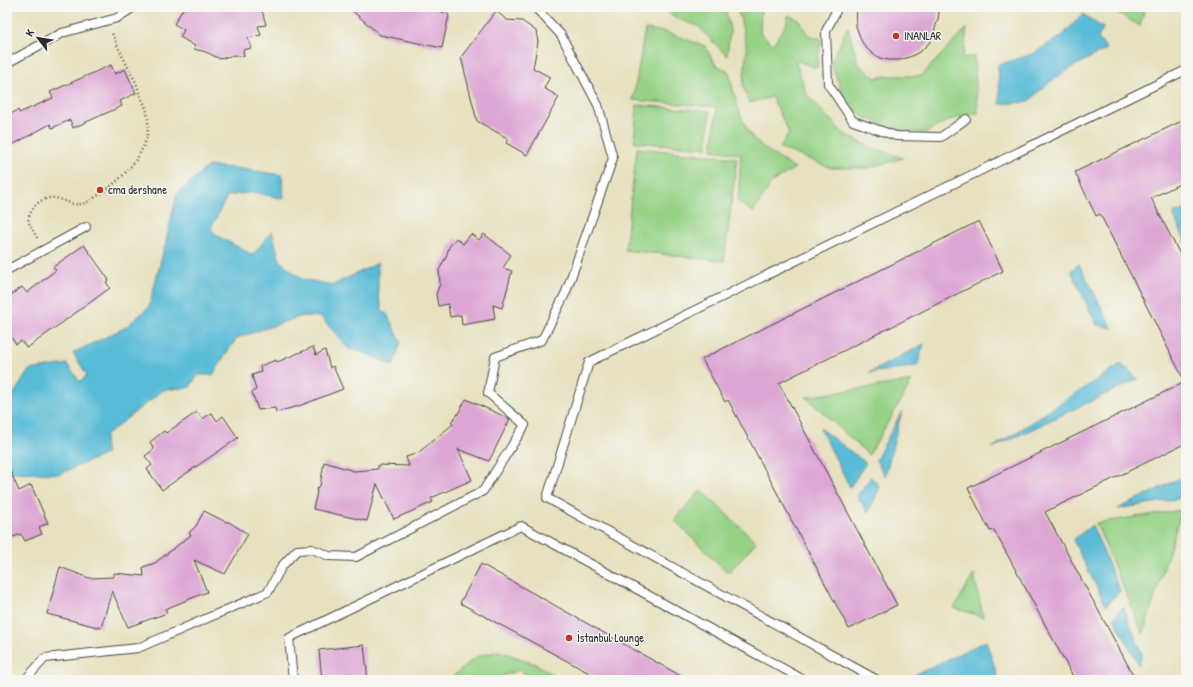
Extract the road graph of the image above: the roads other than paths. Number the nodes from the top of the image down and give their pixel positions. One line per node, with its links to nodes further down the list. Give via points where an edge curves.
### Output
1 (134, 7): 4 (lane, via 117,18 62,33)
2 (535, 7): 9 (lane, via 561,35 598,105 612,158 566,292 542,340 495,358 488,393 525,425 483,491 356,556 329,556 312,549 297,550 282,566 268,592 138,648 45,658)
3 (838, 7): 6 (lane, via 826,31 828,84 853,121 896,136 942,137)
4 (7, 63)
5 (1186, 70): 12 (lane, via 589,362 547,498)
6 (966, 119)
7 (86, 227): 8 (lane)
8 (7, 270)
9 (25, 680)
10 (293, 680): 11 (lane, via 289,638 521,526)
11 (804, 680)
12 (877, 680)

